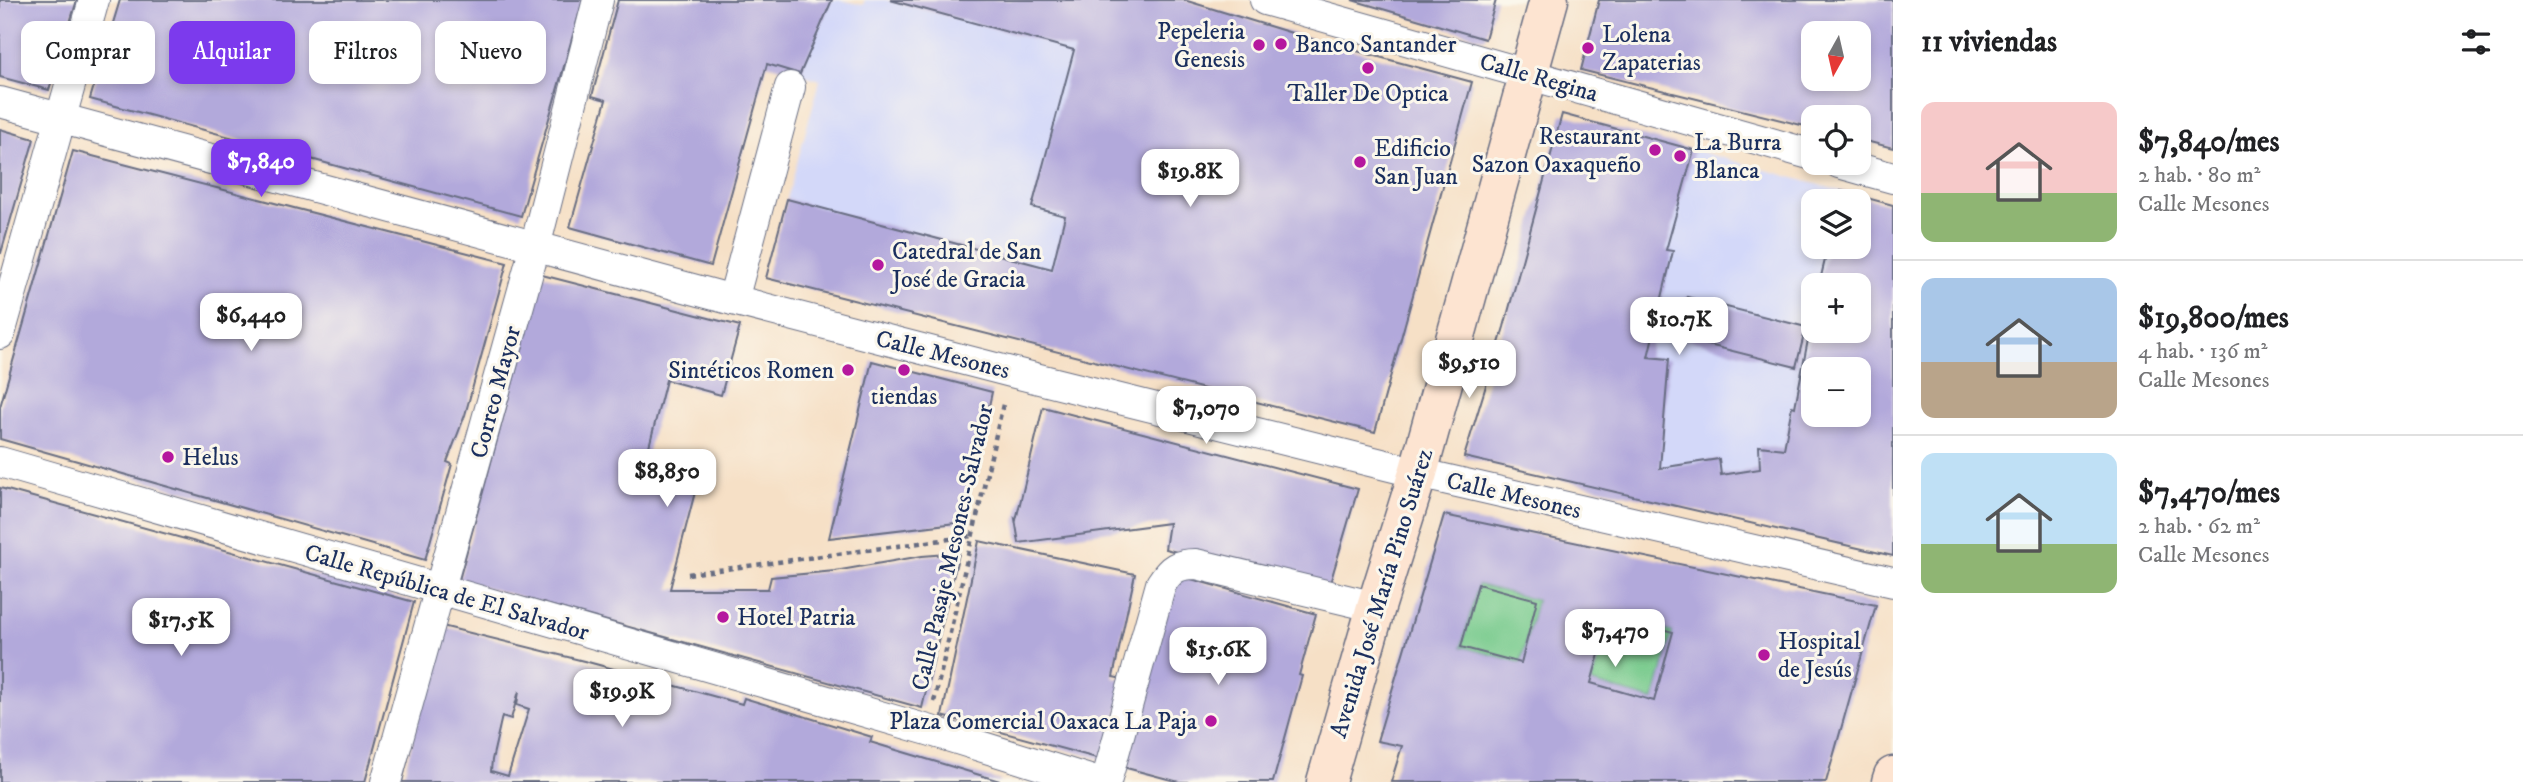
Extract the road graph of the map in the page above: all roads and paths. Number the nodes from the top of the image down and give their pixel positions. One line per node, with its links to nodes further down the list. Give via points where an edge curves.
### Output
1 (94, 0): 8 (street)
2 (598, 0): 12 (street, Correo Mayor)
3 (1265, 0): 5 (street, Calle Regina)
4 (1549, 0): 5 (main road, Avenida José María Pino Suárez)
5 (1528, 74): 9 (street, Calle Regina); 17 (main road, Avenida José María Pino Suárez)
6 (790, 87): 13 (street)
7 (0, 102): 8 (street, Calle Mesones)
8 (61, 118): 12 (street, Calle Mesones); 14 (street)
9 (1801, 152)
10 (1871, 172): 11 (street)
11 (1893, 178)
12 (535, 247): 13 (street, Calle Mesones); 21 (street, Correo Mayor)
13 (733, 300): 15 (street, Calle Mesones)
14 (0, 334)
15 (1011, 372): 17 (street, Calle Mesones); 18 (path, Calle Pasaje Mesones-Salvador)
16 (0, 462): 21 (street, Calle República de El Salvador)
17 (1418, 473): 20 (street, Calle Mesones); 22 (main road, Avenida José María Pino Suárez)
18 (972, 536): 19 (path); 23 (path, Calle Pasaje Mesones-Salvador)
19 (688, 574)
20 (1893, 582)
21 (440, 590): 23 (street, Calle República de El Salvador); 25 (street, Correo Mayor)
22 (1376, 607): 27 (street, via 1196,564 1181,564 1169,571 1161,584); 28 (main road, Avenida José María Pino Suárez)
23 (928, 730): 26 (street, Calle República de El Salvador)
24 (1893, 776): 29 (main road)
25 (386, 782)
26 (1096, 782)
27 (1106, 782)
28 (1325, 782)
29 (1891, 782)

